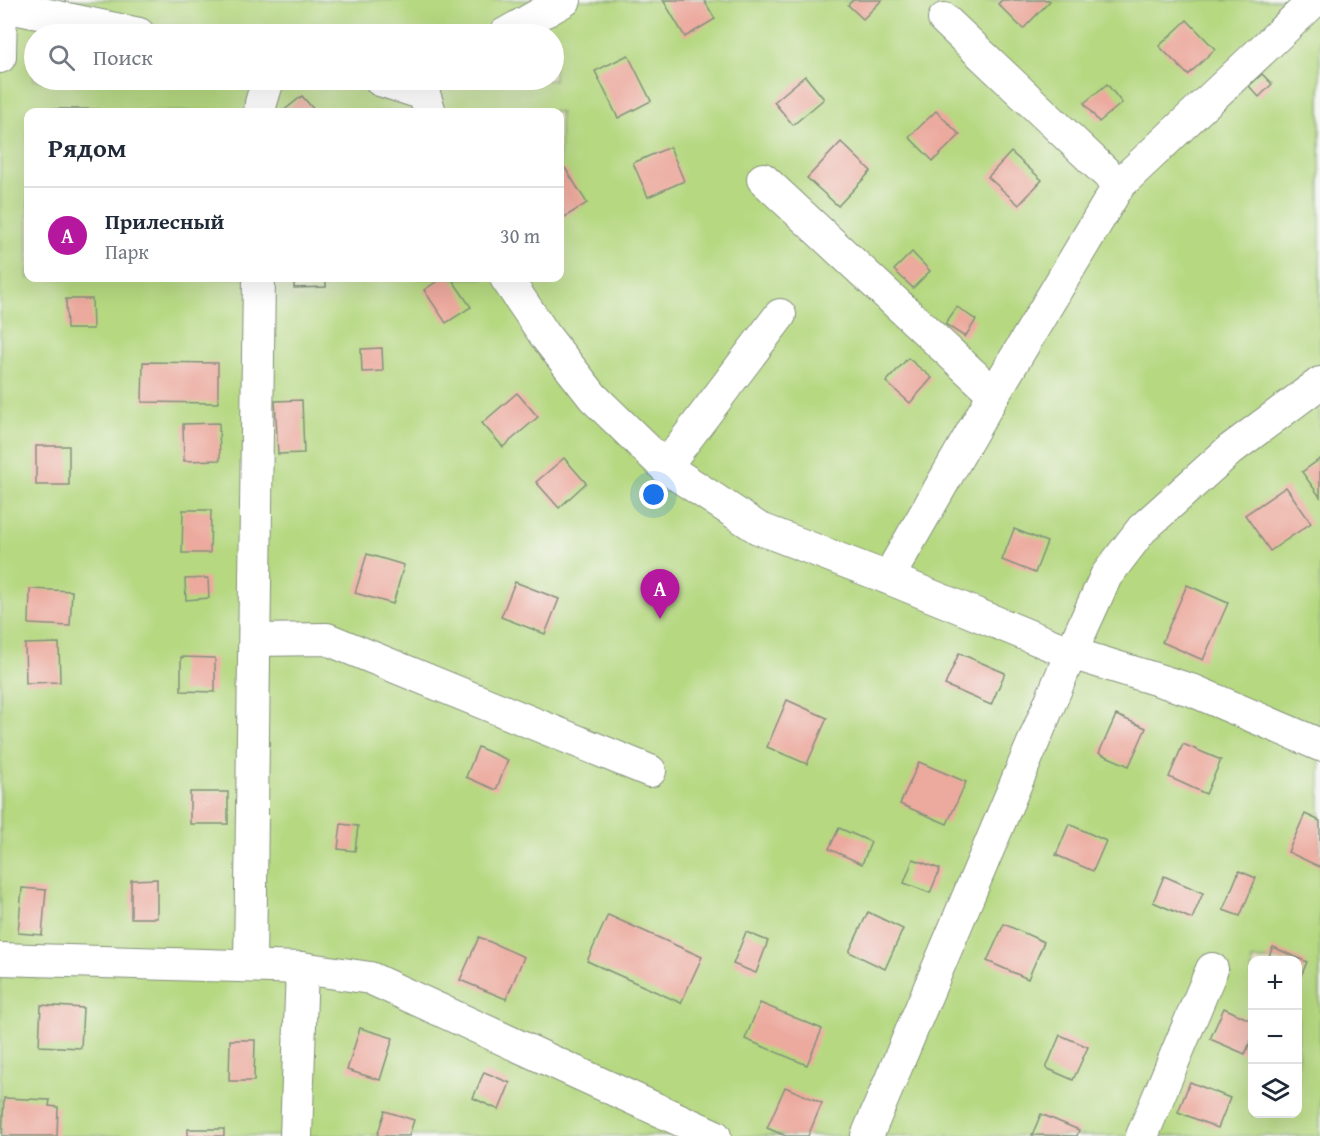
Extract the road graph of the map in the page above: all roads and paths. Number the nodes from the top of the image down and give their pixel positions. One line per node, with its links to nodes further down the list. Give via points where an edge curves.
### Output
1 (565, 0): 6 (street)
2 (0, 5): 5 (street); 7 (street)
3 (1315, 5): 13 (street)
4 (944, 19): 13 (street)
5 (91, 24)
6 (523, 24)
7 (0, 57)
8 (265, 90): 11 (street)
9 (415, 90): 10 (street)
10 (432, 95)
11 (261, 108)
12 (763, 179): 18 (street)
13 (1119, 185): 18 (street)
14 (259, 282): 21 (street)
15 (509, 282): 19 (street, via 593,397)
16 (780, 315): 19 (street)
17 (1320, 383): 22 (street, via 1231,449 1142,529 1106,576)
18 (994, 394): 20 (street)
19 (665, 467): 20 (street, via 758,528)
20 (888, 578): 22 (street)
21 (255, 640): 24 (street, via 327,639); 26 (street)
22 (1071, 653): 23 (street, via 1194,691); 31 (street)
23 (1320, 745)
24 (650, 771)
25 (0, 959): 26 (street)
26 (250, 965): 27 (street)
27 (302, 968): 29 (street); 30 (street, via 370,978)
28 (1212, 969): 32 (street)
29 (296, 1136)
30 (715, 1136)
31 (867, 1136)
32 (1142, 1136)

